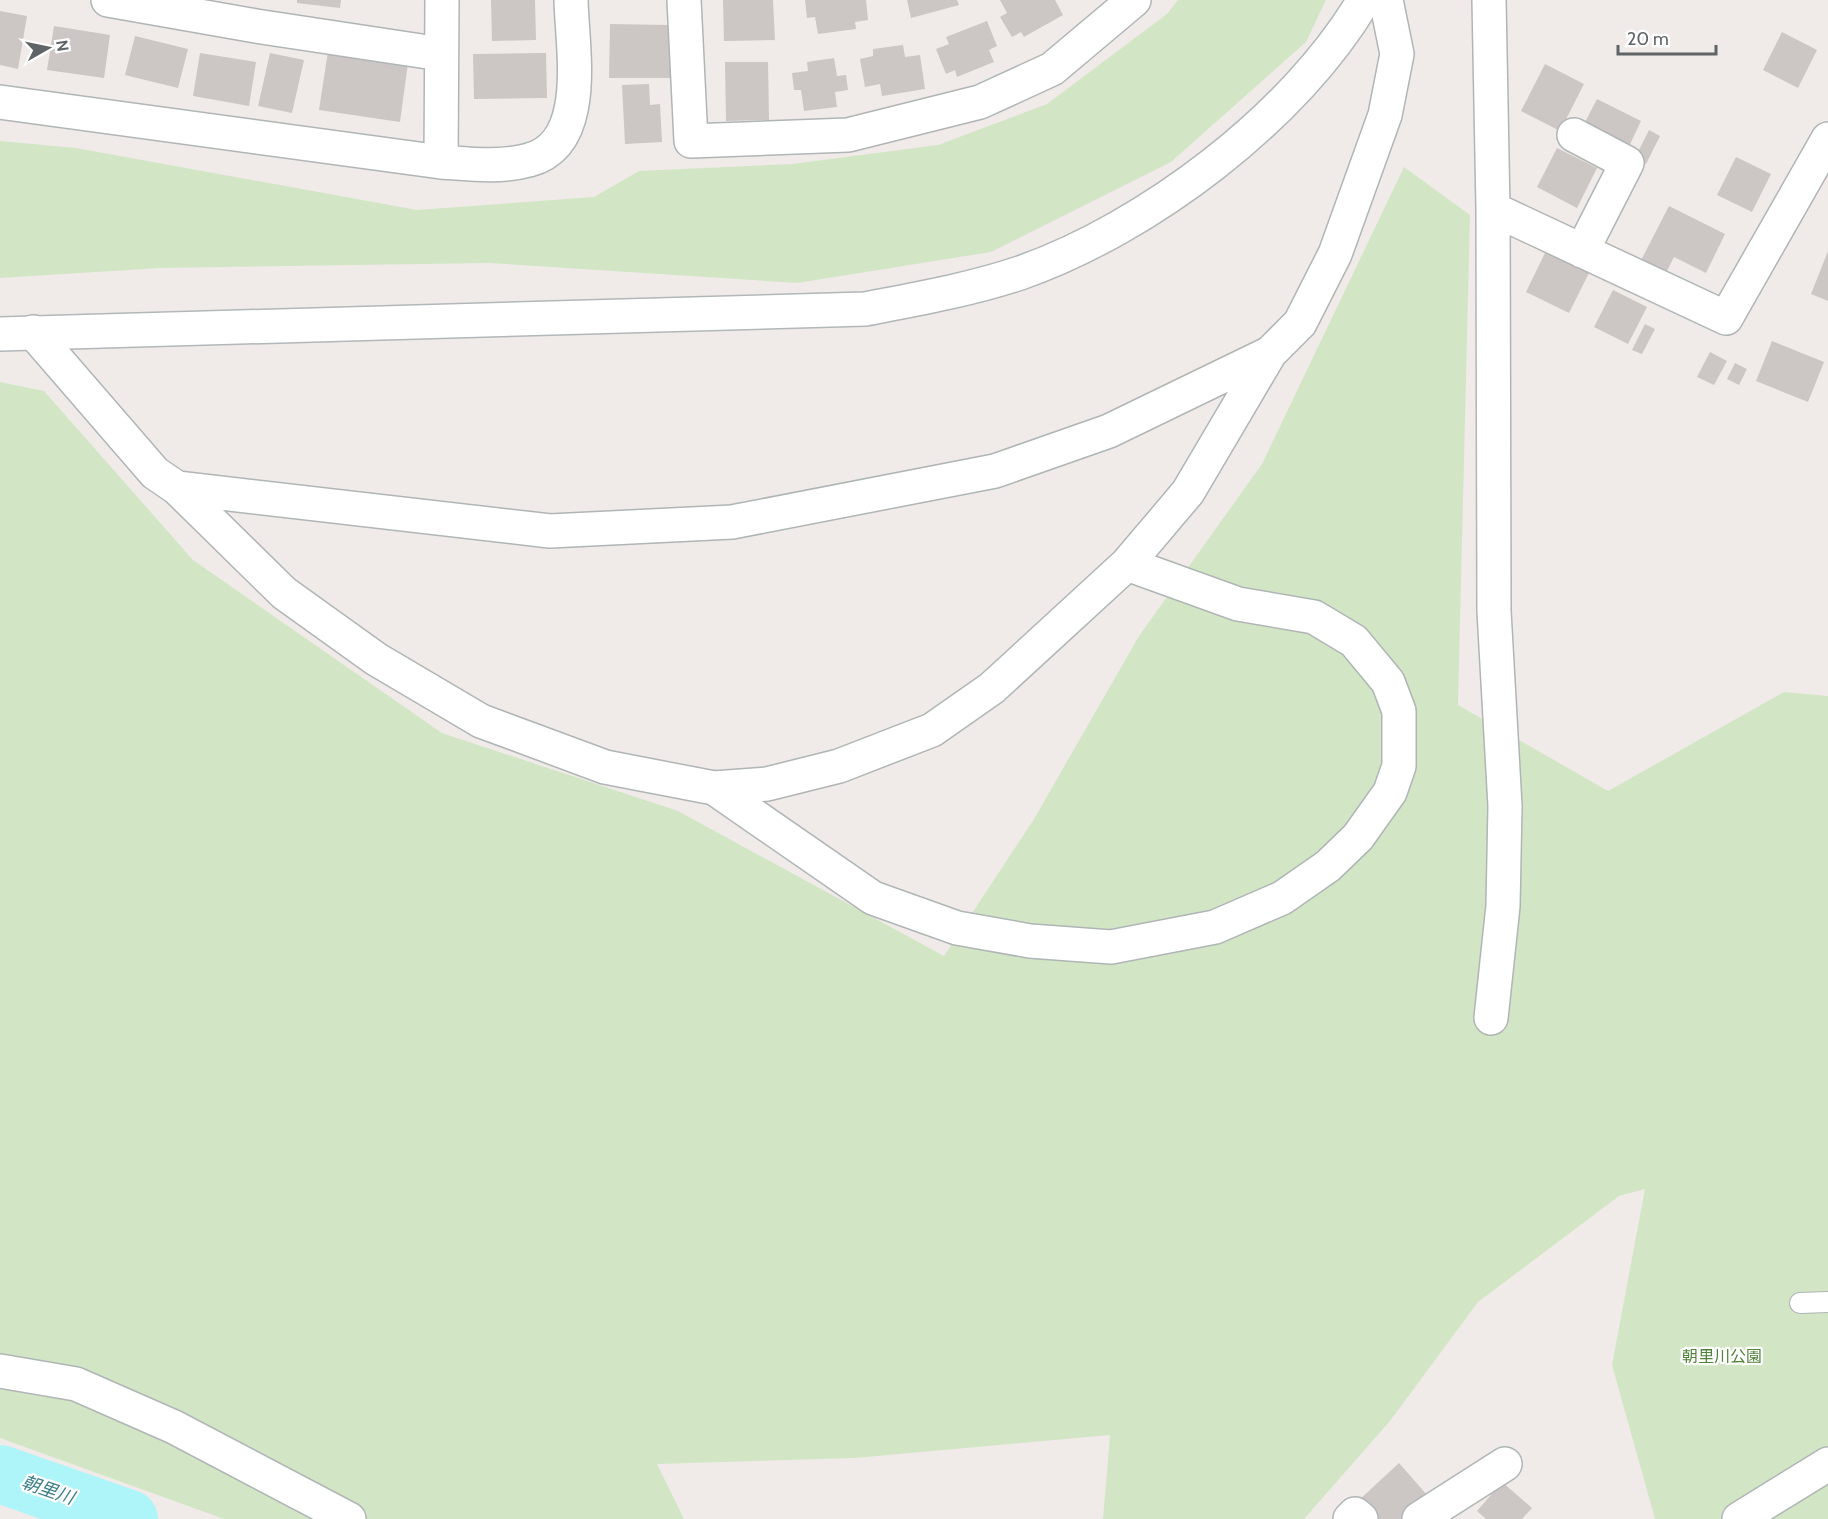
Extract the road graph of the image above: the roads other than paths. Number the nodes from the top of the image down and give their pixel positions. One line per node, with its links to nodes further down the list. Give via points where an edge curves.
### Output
1 (108, 0): 9 (street)
2 (442, 0): 10 (street)
3 (571, 0): 14 (street, via 574,105 559,143 530,160 490,165)
4 (684, 0): 5 (street, via 691,141 848,135 980,102 1052,69)
5 (1134, 0)
6 (1364, 0): 18 (street, via 1350,24 1280,106 1209,166 1145,212 1091,242 1021,272 960,291 865,309 441,320 325,327)
7 (1386, 0): 20 (street, via 1397,54 1385,115 1335,255 1300,323)
8 (1489, 0): 16 (street)
9 (257, 13): 10 (street)
10 (441, 54): 14 (street)
11 (0, 102): 14 (street)
12 (1574, 135): 17 (street, via 1628,164)
13 (1828, 139): 15 (street)
14 (441, 162)
15 (1820, 174): 17 (street, via 1726,318)
16 (1493, 209): 17 (street); 24 (street, via 1494,611 1505,806 1503,906)
17 (1582, 251)
18 (33, 332): 19 (street); 21 (street, via 155,473)
19 (0, 334)
20 (1270, 353): 21 (street, via 1109,430 995,471 732,522 550,531); 22 (street, via 1188,492)
21 (177, 488): 23 (street, via 284,593 376,659 481,721 605,767)
22 (1127, 564): 23 (street, via 992,688 932,730 838,766 767,784); 23 (street, via 1238,604 1314,617 1354,641 1388,682 1399,711 1399,766 1390,792 1358,837 1328,866 1282,898 1215,927 1111,947 1030,941 957,928 873,898)
23 (714, 788)
24 (1491, 1018)
25 (1828, 1302): 26 (lane)
26 (1800, 1303)
27 (0, 1371): 30 (street, via 76,1384 174,1427)
28 (1504, 1464): 33 (street)
29 (1828, 1464): 34 (street)
30 (349, 1519)
31 (1350, 1519): 32 (street, via 1355,1514)
32 (1361, 1519)
33 (1419, 1519)
34 (1739, 1519)

